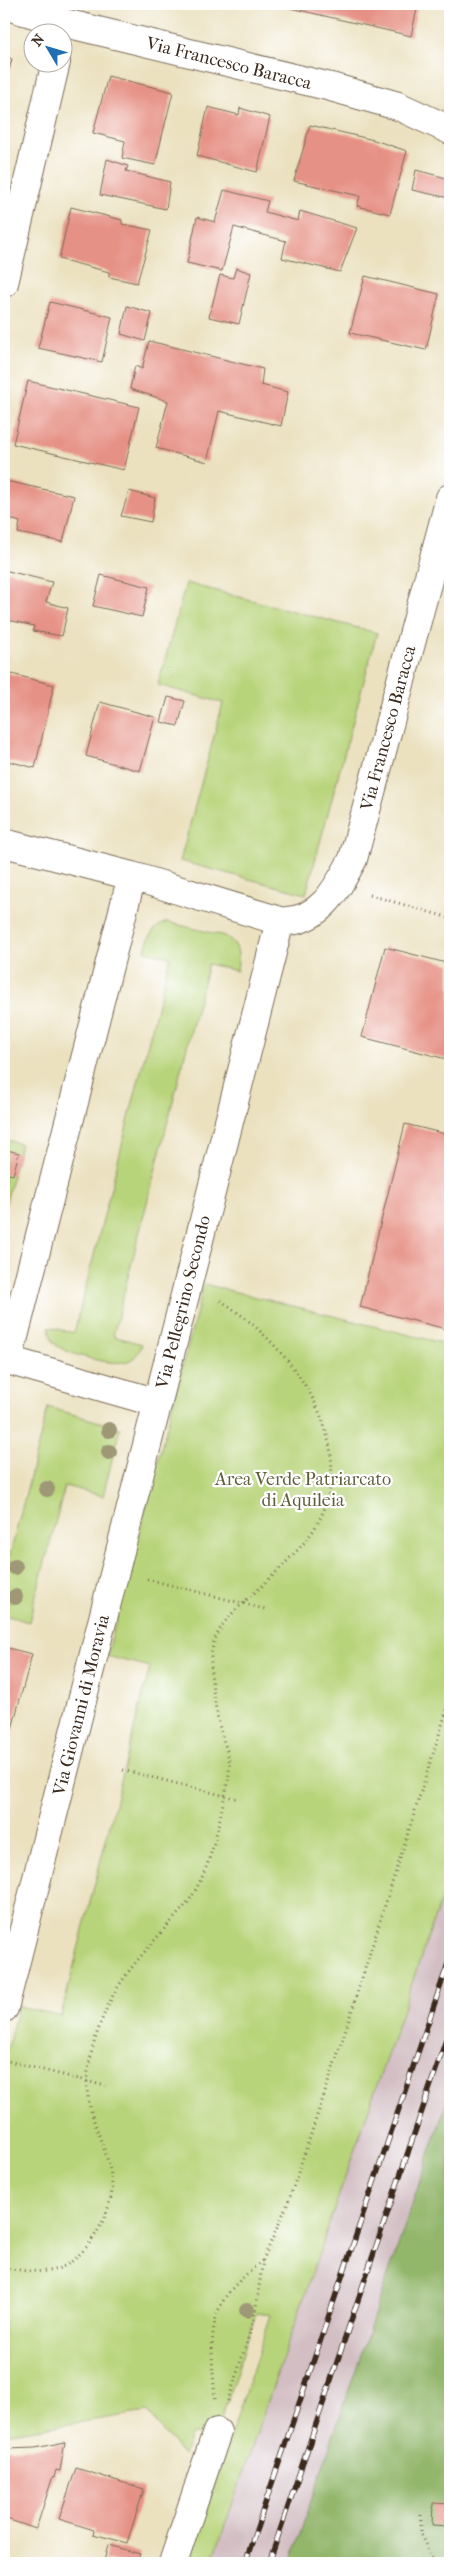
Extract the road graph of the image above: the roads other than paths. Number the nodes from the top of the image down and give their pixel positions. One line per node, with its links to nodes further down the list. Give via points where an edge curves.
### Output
1 (4, 5): 2 (street, Via Francesco Baracca)
2 (46, 22)
3 (72, 31): 5 (street, Via Francesco Baracca, via 340,90 398,106)
4 (54, 72): 6 (street)
5 (450, 130)
6 (4, 283)
7 (450, 498): 10 (street, Via Francesco Baracca, via 352,859 326,903 307,917 292,922)
8 (4, 842): 9 (street)
9 (132, 876): 10 (street); 11 (street, Via Pellegrino Secondo)
10 (280, 921): 12 (street, Via Pellegrino Secondo)
11 (6, 1359): 12 (street, Via Pellegrino Secondo)
12 (158, 1403): 13 (street, Via Giovanni di Moravia)
13 (4, 2008)
14 (217, 2432): 15 (street)
15 (173, 2563)

